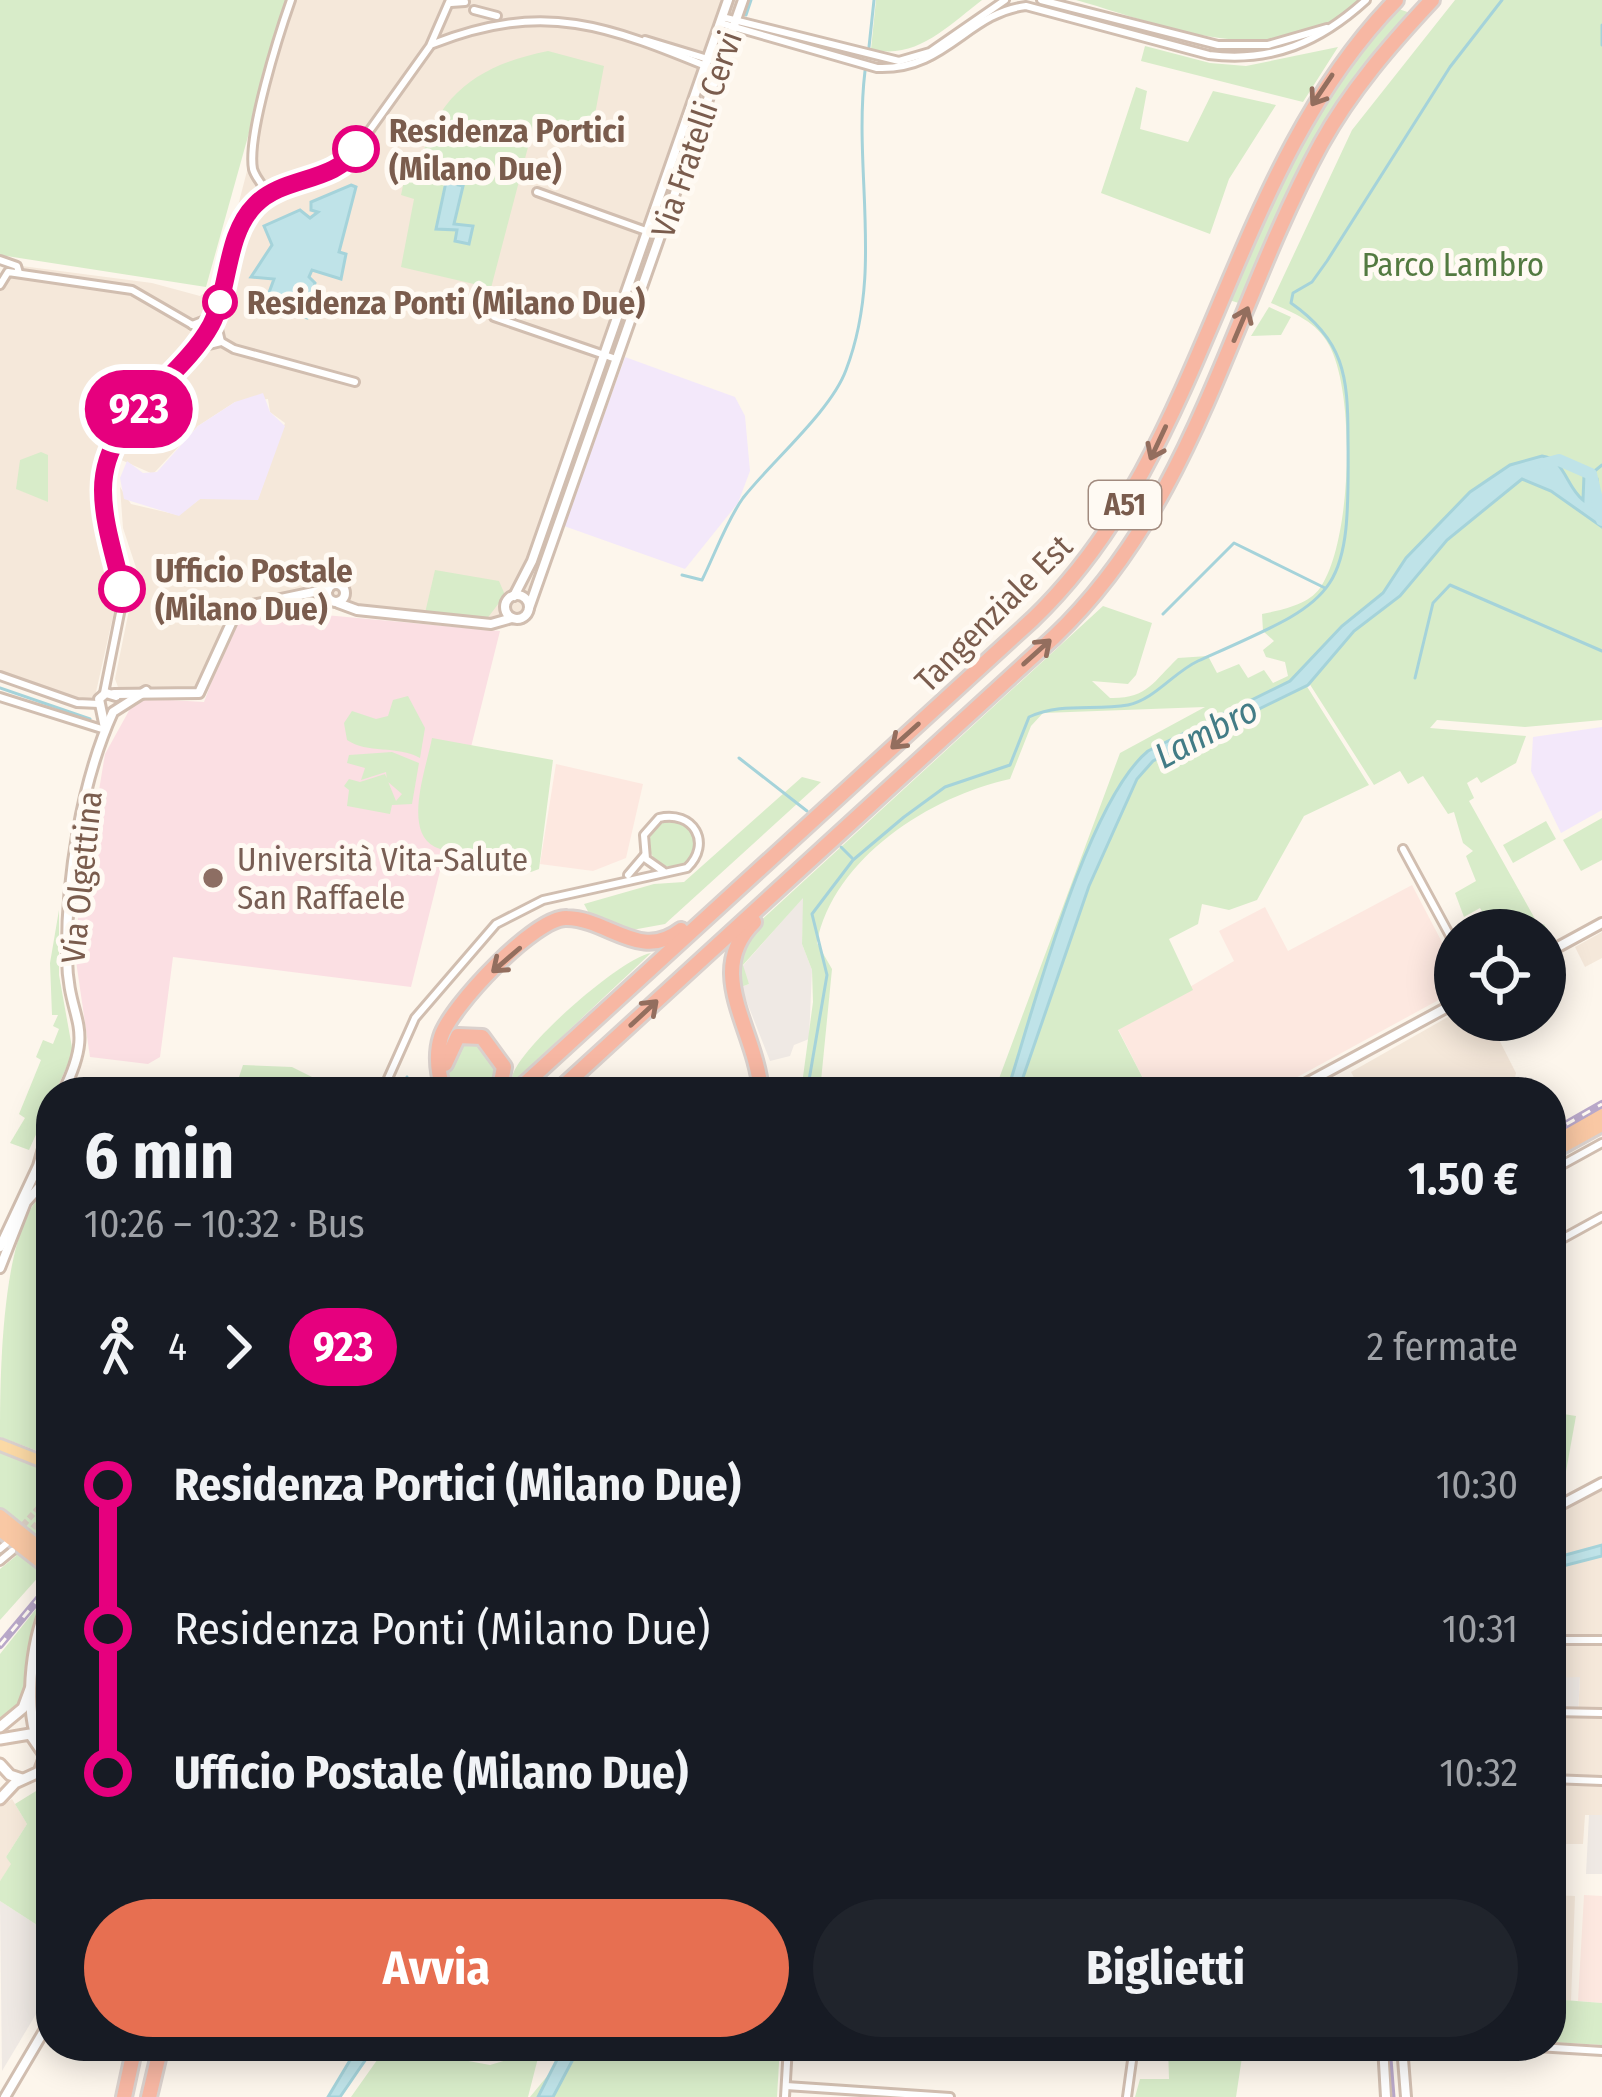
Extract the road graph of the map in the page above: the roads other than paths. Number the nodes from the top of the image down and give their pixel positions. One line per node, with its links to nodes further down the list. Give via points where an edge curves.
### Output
1 (291, 0): 23 (street, via 253,151)
2 (728, 0): 14 (street, Via Fratelli Cervi)
3 (743, 0): 15 (street, Via Fratelli Cervi)
4 (1005, 0): 15 (street, via 930,52 899,61)
5 (1041, 0): 17 (street, via 1219,45 1268,45)
6 (1366, 0): 17 (street)
7 (1396, 0): 55 (highway, Tangenziale Est / A51, one-way to 55, via 1301,122 1158,444 1096,548 1041,611)
8 (1432, 0): 53 (highway, Tangenziale Est / A51, one-way to 8, via 1062,629 1120,562 1184,454 1327,133)
9 (464, 1): 10 (street); 11 (street)
10 (449, 3): 13 (street)
11 (474, 10): 12 (street); 16 (street)
12 (500, 16): 16 (street); 20 (street, via 567,17)
13 (443, 19): 18 (street); 19 (street)
14 (721, 20): 15 (street); 20 (street, Via Fratelli Cervi)
15 (735, 24): 17 (street, via 877,68 931,60 998,14 1026,6 1224,57 1284,52); 21 (street, Via Fratelli Cervi)
16 (472, 26): 18 (street)
17 (1330, 27)
18 (457, 32): 19 (street)
19 (430, 46): 23 (street, via 347,162)
20 (706, 62): 21 (street); 24 (street, Via Fratelli Cervi)
21 (719, 67): 35 (street, Via Fratelli Cervi)
22 (537, 192): 24 (street)
23 (268, 193): 28 (street, via 241,226)
24 (646, 231): 34 (street, Via Fratelli Cervi)
25 (0, 260): 26 (street)
26 (19, 273): 27 (street, via 8,272); 30 (street, via 132,290)
27 (0, 285)
28 (214, 316): 30 (street); 31 (street); 32 (street)
29 (494, 316): 34 (street)
30 (192, 325): 31 (street); 33 (street)
31 (206, 333): 32 (street); 33 (street)
32 (221, 342): 33 (street); 36 (street)
33 (194, 350): 47 (street, via 129,419 106,466 104,509 123,598)
34 (604, 357): 35 (street); 38 (street, Via Fratelli Cervi)
35 (616, 362): 41 (street, Via Fratelli Cervi)
36 (355, 382)
37 (324, 593): 39 (street); 39 (street, via 340,585); 45 (street, via 238,608 199,693)
38 (514, 596): 40 (street); 41 (street)
39 (341, 599): 43 (street, via 351,608)
40 (505, 607): 42 (street); 43 (street)
41 (529, 608): 42 (street)
42 (512, 618): 43 (street)
43 (489, 624)
44 (0, 676): 47 (street, via 77,704)
45 (146, 691): 47 (street); 48 (street)
46 (0, 697): 49 (street)
47 (106, 699): 48 (street); 48 (street); 49 (street, Via Olgettina)
48 (116, 709): 49 (street, Via Olgettina)
49 (105, 730): 60 (street, Via Olgettina, via 85,809 68,943 82,1047)
50 (1403, 849): 56 (street)
51 (645, 855): 52 (street); 52 (street, via 653,822 673,815 689,822 699,837 697,857 684,870); 54 (street)
52 (663, 872): 54 (street)
53 (796, 873): 66 (highway, Tangenziale Est / A51, one-way to 53); 67 (highway, via 739,940 728,966)
54 (618, 880): 61 (street, via 537,902 496,924 415,1018)
55 (716, 909): 62 (highway, one-way to 62, via 653,944 568,918 548,924 454,1012 438,1058); 65 (highway, Tangenziale Est / A51)
56 (1436, 909)
57 (1602, 923): 58 (street)
58 (1566, 943)
59 (1434, 1014): 68 (street)
60 (69, 1077)
61 (389, 1077)
62 (443, 1077)
63 (447, 1077): 64 (highway, via 447,1051 468,1034 490,1042)
64 (505, 1077)
65 (532, 1077)
66 (573, 1077)
67 (759, 1077)
68 (1318, 1077)
69 (1602, 1115): 71 (highway)
70 (1602, 1125): 72 (highway)
71 (1566, 1134)
72 (1566, 1145)
73 (1602, 1145): 74 (street)
74 (1566, 1163)
75 (36, 1169): 79 (street)
76 (36, 1191): 80 (street)
77 (1602, 1217): 78 (street)
78 (1566, 1237)
79 (0, 1247)
80 (0, 1268)
81 (0, 1445): 82 (main road)
82 (36, 1459)
83 (1602, 1483): 84 (street)
84 (1566, 1502)
85 (0, 1516): 87 (highway)
86 (5, 1543): 88 (highway); 89 (street)
87 (36, 1545)
88 (36, 1561)
89 (0, 1562)
90 (1566, 1640): 91 (street)
91 (1602, 1640)
92 (36, 1661): 93 (main road)
93 (34, 1678): 94 (main road); 97 (main road, via 23,1708)
94 (32, 1707): 98 (main road); 100 (main road)
95 (1566, 1712): 96 (street)
96 (1602, 1713)
97 (0, 1727)
98 (36, 1733)
99 (36, 1739): 100 (main road)
100 (6, 1740)
101 (2, 1767): 103 (main road); 106 (main road)
102 (35, 1774): 103 (main road)
103 (22, 1779): 106 (main road)
104 (1566, 1780): 105 (street)
105 (1602, 1781)
106 (2, 1796)
107 (36, 2045): 117 (street)
108 (1566, 2049): 109 (street)
109 (1602, 2051)
110 (132, 2061): 118 (highway)
111 (157, 2061): 119 (highway)
112 (787, 2061): 116 (street)
113 (1132, 2061): 122 (street)
114 (1385, 2061): 123 (street)
115 (1403, 2061): 124 (street)
116 (786, 2086): 120 (street); 121 (street)
117 (5, 2097)
118 (124, 2097)
119 (149, 2097)
120 (785, 2097)
121 (950, 2097)
122 (1126, 2097)
123 (1386, 2097)
124 (1406, 2097)

